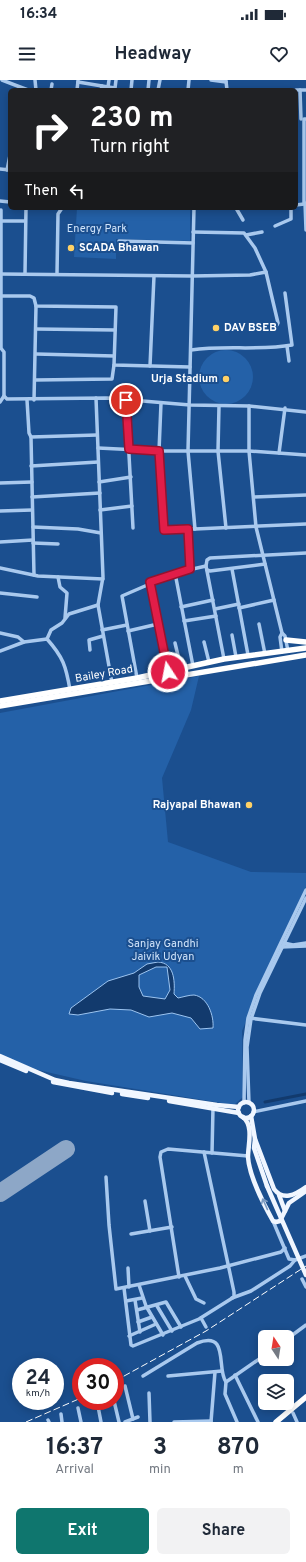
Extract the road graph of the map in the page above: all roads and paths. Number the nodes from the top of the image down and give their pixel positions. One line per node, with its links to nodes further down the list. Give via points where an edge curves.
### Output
1 (2, 80): 10 (street)
2 (109, 80): 9 (street)
3 (116, 80): 9 (street, via 115,88)
4 (211, 80): 6 (street)
5 (78, 81): 8 (street)
6 (226, 81)
7 (52, 84): 11 (street)
8 (90, 84): 12 (street); 13 (street)
9 (108, 87): 13 (street)
10 (23, 88)
11 (51, 88)
12 (89, 88)
13 (101, 88)
14 (298, 90): 15 (street); 16 (street)
15 (306, 90)
16 (304, 119): 17 (street)
17 (304, 161): 20 (street)
18 (0, 169): 19 (street)
19 (8, 170)
20 (305, 203): 31 (street)
21 (1, 210): 28 (street)
22 (26, 210): 29 (street)
23 (61, 210): 40 (street, via 58,214)
24 (194, 210): 32 (street)
25 (237, 210): 27 (street)
26 (291, 210): 30 (street, via 291,220)
27 (243, 220)
28 (0, 221): 29 (street); 38 (street)
29 (25, 221): 39 (street)
30 (275, 226)
31 (306, 230)
32 (193, 232): 34 (street); 36 (street)
33 (262, 232): 34 (street)
34 (246, 235): 37 (street)
35 (119, 241): 36 (street)
36 (193, 243): 42 (street)
37 (266, 272): 42 (street, via 250,275); 46 (street, via 278,322 277,325)
38 (0, 274): 39 (street); 44 (street)
39 (25, 274): 40 (street)
40 (57, 274): 41 (street)
41 (154, 276): 42 (street); 56 (street)
42 (192, 276): 51 (street)
43 (285, 293): 49 (street, via 292,344)
44 (2, 296): 45 (street, via 30,296 34,298); 50 (street)
45 (36, 306): 47 (street); 48 (street, via 116,307)
46 (269, 327)
47 (36, 329): 48 (street); 52 (street)
48 (115, 330): 53 (street)
49 (287, 346): 51 (street); 54 (street)
50 (0, 347): 59 (street, via 4,352)
51 (191, 350): 57 (street)
52 (36, 354): 53 (street); 58 (street)
53 (114, 356): 55 (street)
54 (289, 361)
55 (114, 365): 56 (street); 58 (street, via 112,379)
56 (150, 366): 57 (street)
57 (190, 368): 66 (street)
58 (35, 380): 62 (street)
59 (4, 396): 61 (street, via 7,399); 64 (street)
60 (96, 398): 62 (street); 63 (street); 71 (street)
61 (27, 400): 62 (street); 72 (street)
62 (34, 400)
63 (126, 400): 65 (street); 74 (street)
64 (0, 402)
65 (161, 403): 66 (street); 75 (street)
66 (190, 404): 67 (street); 76 (street)
67 (219, 406): 68 (street); 77 (street)
68 (249, 406): 69 (street); 78 (street)
69 (285, 408): 70 (street); 79 (street)
70 (306, 412)
71 (97, 435): 72 (street); 73 (street)
72 (31, 437): 82 (street)
73 (98, 448): 74 (street); 81 (street)
74 (129, 449): 75 (street); 83 (street)
75 (159, 451): 76 (street); 101 (street, via 164,530)
76 (188, 451): 77 (street); 102 (street)
77 (218, 451): 78 (street); 100 (street)
78 (249, 451): 79 (street); 91 (street)
79 (279, 453): 80 (street)
80 (306, 455)
81 (98, 462): 82 (street); 86 (street)
82 (31, 466): 85 (street)
83 (131, 477): 86 (street); 92 (street)
84 (0, 479): 87 (street)
85 (32, 482): 87 (street); 90 (street)
86 (99, 482): 88 (street)
87 (0, 483)
88 (100, 493): 90 (street); 94 (street)
89 (306, 495): 91 (street)
90 (32, 496): 93 (street)
91 (254, 497): 98 (street)
92 (132, 506): 94 (street); 99 (street)
93 (32, 510): 95 (street); 97 (street)
94 (100, 510): 103 (street)
95 (0, 511)
96 (306, 524): 98 (street)
97 (33, 527): 103 (street); 105 (street)
98 (256, 527): 100 (street); 108 (street)
99 (133, 528)
100 (226, 528): 102 (street)
101 (188, 529): 102 (street); 112 (street)
102 (195, 529)
103 (101, 533): 117 (street)
104 (0, 542): 105 (street)
105 (33, 542): 106 (street); 115 (street)
106 (58, 544)
107 (306, 553): 108 (street)
108 (262, 554): 109 (street); 111 (street, via 210,558 207,560)
109 (265, 564): 113 (street); 122 (street)
110 (0, 568): 115 (street)
111 (207, 568): 112 (street); 113 (street, via 210,572); 121 (street)
112 (190, 569): 114 (street)
113 (232, 569): 124 (street)
114 (174, 573): 118 (street); 125 (street)
115 (34, 575): 116 (street)
116 (58, 577): 117 (street); 128 (street, via 61,588 67,593)
117 (103, 579): 123 (street)
118 (150, 582): 130 (street); 132 (street, via 122,596)
119 (0, 593): 120 (street)
120 (37, 597)
121 (213, 600): 125 (street); 126 (street)
122 (274, 600): 124 (street); 136 (street)
123 (98, 605): 128 (street, via 71,613); 133 (street)
124 (239, 606): 126 (street); 149 (street)
125 (181, 607): 129 (street)
126 (214, 609): 127 (street)
127 (216, 616): 129 (street); 153 (street)
128 (65, 618): 139 (street, via 51,630)
129 (184, 622): 156 (street)
130 (158, 624): 134 (street); 158 (street)
131 (259, 624): 150 (street)
132 (127, 625): 133 (street); 134 (street)
133 (102, 630): 138 (street)
134 (128, 631): 160 (street)
135 (0, 633): 141 (street, via 19,637)
136 (282, 633): 140 (street); 148 (street, via 280,637)
137 (232, 635): 152 (street)
138 (103, 636): 146 (street, via 89,640); 161 (street)
139 (47, 639): 141 (street); 162 (street, via 65,663)
140 (286, 640): 143 (highway); 148 (street)
141 (24, 642): 147 (street)
142 (204, 642): 154 (street)
143 (306, 642)
144 (175, 643): 157 (street)
145 (306, 648): 148 (highway, Bailey Road)
146 (90, 650)
147 (0, 651)
148 (285, 652): 150 (highway, Bailey Road)
149 (248, 655): 150 (highway, Bailey Road); 152 (highway, Bailey Road)
150 (264, 655): 155 (highway, via 228,663 231,665)
151 (306, 655): 155 (highway, Bailey Road)
152 (236, 657): 153 (highway, Bailey Road)
153 (224, 659): 154 (highway, Bailey Road)
154 (209, 662): 156 (highway, Bailey Road)
155 (259, 662): 159 (highway, Bailey Road)
156 (193, 666): 157 (highway, Bailey Road)
157 (180, 668): 158 (highway, Bailey Road)
158 (170, 672): 159 (highway, via 218,665); 160 (highway, Bailey Road)
159 (201, 672): 164 (highway, Bailey Road)
160 (137, 678): 161 (highway, Bailey Road)
161 (112, 683): 162 (highway, Bailey Road)
162 (70, 690): 163 (highway, Bailey Road)
163 (0, 701)
164 (0, 706)
165 (306, 890): 168 (street)
166 (306, 898): 168 (street)
167 (306, 944): 168 (street)
168 (282, 945): 169 (street)
169 (251, 1013): 170 (street); 171 (street)
170 (249, 1018): 171 (street); 172 (street)
171 (261, 1020): 172 (street); 173 (street)
172 (248, 1024): 177 (street)
173 (306, 1025)
174 (0, 1056): 178 (main road, via 48,1078 69,1083)
175 (0, 1060): 179 (main road, via 60,1085)
176 (306, 1102): 181 (street)
177 (247, 1103): 178 (main road); 181 (main road, via 252,1106)
178 (239, 1107): 180 (main road)
179 (213, 1108): 180 (main road); 186 (street)
180 (239, 1113): 182 (main road)
181 (252, 1114): 182 (main road); 183 (main road)
182 (243, 1118): 184 (main road, via 247,1122)
183 (256, 1139): 184 (main road); 191 (main road, via 266,1170)
184 (252, 1146): 187 (main road); 203 (main road, bridge, via 274,1206)
185 (204, 1152): 186 (street); 195 (street, via 168,1149 161,1152); 201 (street)
186 (212, 1153): 187 (street)
187 (248, 1156): 194 (main road, one-way to 187, via 252,1173)
188 (106, 1177): 210 (street, via 116,1287 118,1290)
189 (306, 1187): 191 (main road, via 292,1195)
190 (306, 1191): 193 (main road, via 292,1201)
191 (279, 1195): 193 (main road)
192 (145, 1201): 196 (street)
193 (285, 1211): 194 (main road, via 280,1221)
194 (273, 1221): 198 (street)
195 (172, 1227): 196 (street); 205 (street)
196 (150, 1231): 197 (street)
197 (131, 1234)
198 (284, 1248): 200 (street, via 289,1258); 201 (street, via 281,1252)
199 (306, 1256): 200 (street)
200 (295, 1260): 212 (street, via 290,1266 251,1291)
201 (229, 1266): 204 (street); 212 (street, via 234,1292)
202 (128, 1268): 208 (street)
203 (306, 1275)
204 (185, 1276): 205 (street); 215 (street, via 196,1299)
205 (179, 1277): 207 (street)
206 (302, 1279): 209 (street)
207 (139, 1285): 208 (street); 211 (street)
208 (129, 1287): 210 (street)
209 (306, 1287)
210 (124, 1288): 214 (street)
211 (142, 1298): 213 (street); 217 (street)
212 (232, 1298): 220 (street)
213 (136, 1300): 214 (street); 218 (street)
214 (126, 1301): 230 (street)
215 (204, 1303)
216 (157, 1306): 217 (street); 224 (street, via 166,1302); 226 (street)
217 (147, 1308): 218 (street); 219 (street)
218 (137, 1310): 221 (street)
219 (152, 1317): 221 (street); 222 (street)
220 (201, 1318): 224 (street); 225 (street)
221 (138, 1322): 227 (street)
222 (156, 1324): 227 (street); 229 (street)
223 (306, 1325): 228 (street)
224 (181, 1327): 226 (street)
225 (206, 1327)
226 (172, 1331): 229 (street)
227 (140, 1332): 230 (street)
228 (294, 1334)
229 (163, 1335): 230 (street, via 133,1346)
230 (129, 1336)
231 (258, 1360): 234 (street)
232 (222, 1371): 233 (street); 235 (street, via 218,1346 207,1341); 237 (street)
233 (215, 1372): 236 (street); 256 (street)
234 (235, 1375): 237 (street); 258 (street)
235 (143, 1376)
236 (168, 1376)
237 (226, 1382): 257 (street, via 225,1394)
238 (126, 1386): 248 (street)
239 (149, 1393): 254 (street)
240 (306, 1397): 259 (highway)
241 (306, 1402): 245 (highway)
242 (78, 1410): 250 (street)
243 (99, 1410): 251 (street)
244 (116, 1410): 252 (street)
245 (293, 1413): 260 (highway); 261 (street)
246 (61, 1414): 249 (street)
247 (138, 1417): 248 (street)
248 (132, 1419): 253 (street)
249 (62, 1422)
250 (81, 1422)
251 (101, 1422)
252 (119, 1422)
253 (125, 1422)
254 (150, 1422)
255 (174, 1422): 256 (street)
256 (211, 1422)
257 (237, 1422)
258 (258, 1422)
259 (276, 1422)
260 (282, 1422)
261 (297, 1422)

